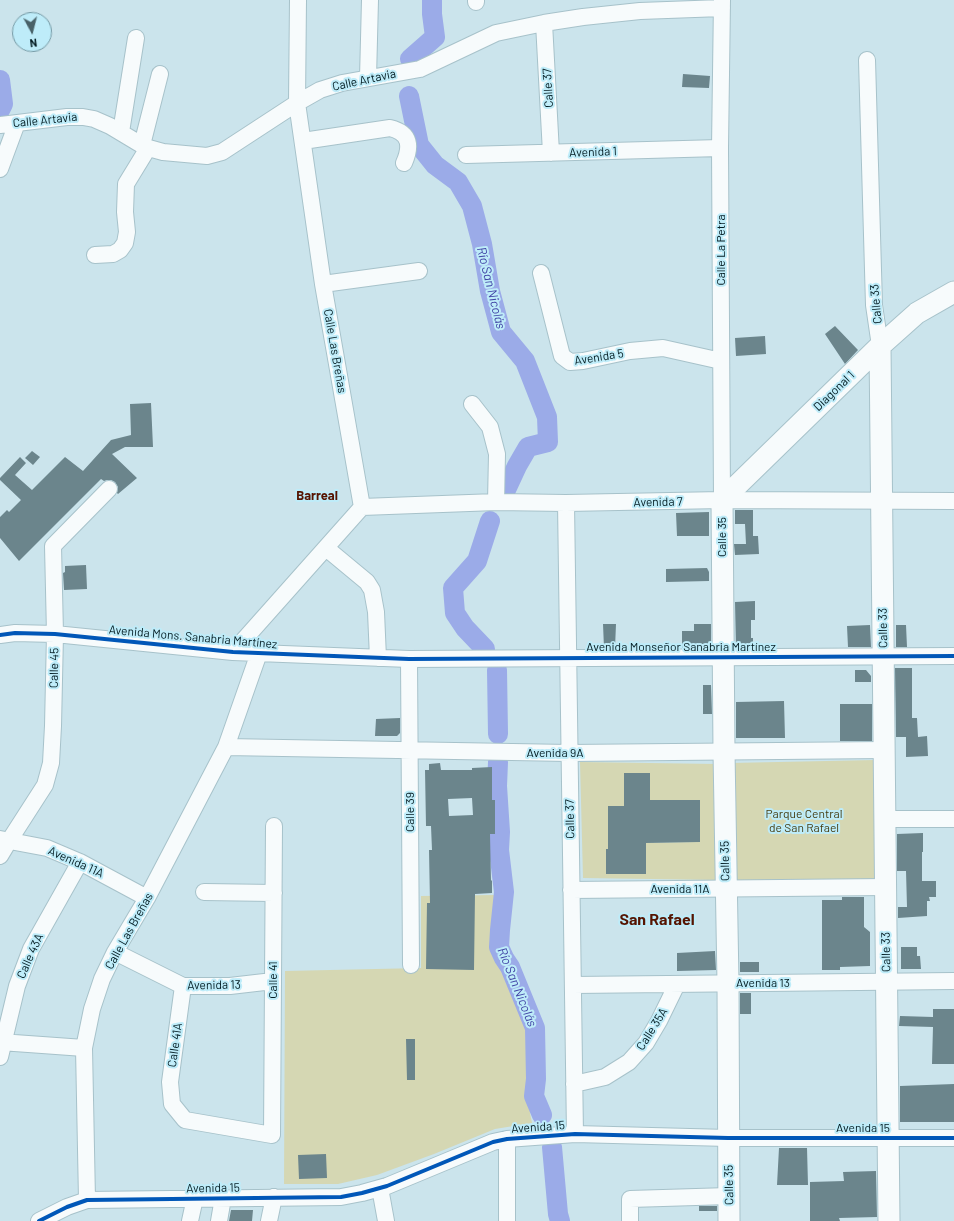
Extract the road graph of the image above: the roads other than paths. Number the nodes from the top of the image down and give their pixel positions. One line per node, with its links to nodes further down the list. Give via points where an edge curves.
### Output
1 (298, 0): 9 (street, Calle Las Breñas)
2 (370, 0): 8 (street)
3 (722, 4): 4 (street, Calle Artavia); 14 (street, Calle La Petra)
4 (544, 23): 8 (street, Calle Artavia, via 496,33 420,69); 15 (street, Calle 37)
5 (136, 38): 11 (street)
6 (867, 60): 24 (street, Calle 33, via 874,305)
7 (160, 74): 13 (street)
8 (368, 78): 9 (street, Calle Artavia, via 320,90)
9 (297, 103): 12 (street, Calle Las Breñas); 13 (street, Calle Artavia, via 222,152 208,156 163,152)
10 (9, 124): 11 (street, Calle Artavia, via 83,117 94,119); 18 (street)
11 (121, 132): 13 (street, Calle Artavia)
12 (303, 141): 17 (street, via 390,128 405,135 409,145); 22 (street, Calle Las Breñas)
13 (145, 146): 19 (street, via 126,184 125,243 113,254)
14 (720, 148): 15 (street, Avenida 1); 25 (street, Calle La Petra)
15 (551, 153): 16 (street, Avenida 1)
16 (466, 156)
17 (404, 163)
18 (0, 169)
19 (95, 255)
20 (420, 271): 22 (street)
21 (541, 273): 25 (street, Avenida 5, via 562,356 570,362 663,348)
22 (323, 284): 33 (street, Calle Las Breñas)
23 (954, 292): 24 (main road, Diagonal 1, via 917,313)
24 (880, 346): 28 (main road, Diagonal 1); 29 (main road, Calle 33)
25 (722, 361): 28 (street, Calle La Petra)
26 (472, 404): 31 (street, via 490,427 497,454)
27 (109, 490): 35 (street, Calle 45, via 53,546)
28 (722, 500): 29 (street, Avenida 7); 32 (street, Avenida 7); 41 (main road, Calle 35)
29 (882, 501): 30 (street, Avenida 7); 39 (main road, Calle 33)
30 (954, 501)
31 (496, 502): 32 (street, Avenida 7); 33 (street, Avenida 7)
32 (566, 503): 43 (street, Calle 37)
33 (362, 507): 34 (street)
34 (326, 548): 37 (street); 42 (street, via 367,582 372,590 376,612)
35 (55, 634): 36 (street, Avenida Mons. Sanabria Martínez); 37 (street, Avenida Mons. Sanabria Martínez); 53 (street, Calle 45, via 51,762 45,785)
36 (0, 635)
37 (232, 652): 38 (street, Avenida Mons. Sanabria Martínez)
38 (259, 653): 42 (street, Avenida Mons. Sanabria Martínez); 45 (street, Calle Las Breñas)
39 (883, 656): 40 (street, Avenida Monseñor Sanabria Martínez); 41 (street, Avenida Monseñor Sanabria Martínez); 46 (main road, Calle 33)
40 (954, 656)
41 (723, 657): 43 (street, Avenida Monseñor Sanabria Martínez); 48 (main road, Calle 35)
42 (378, 658): 44 (street, Avenida Mons. Sanabria Martínez)
43 (568, 658): 44 (street, Avenida Monseñor Sanabria Martínez); 49 (street, Calle 37)
44 (409, 660): 47 (street, Calle 39)
45 (226, 747): 47 (street, Avenida 9A); 61 (street, Calle Las Breñas)
46 (884, 750): 48 (street, Avenida 9A); 50 (main road, Calle 33)
47 (410, 751): 49 (street, Avenida 9A); 63 (street, Calle 39)
48 (724, 752): 49 (street, Avenida 9A); 57 (main road, Calle 35)
49 (569, 753): 58 (street, Calle 37)
50 (885, 819): 51 (street); 56 (main road, Calle 33)
51 (954, 819)
52 (274, 826): 60 (street, Calle 41)
53 (4, 840): 54 (street, Calle 45); 55 (street, Avenida 11A, via 47,848)
54 (0, 856)
55 (80, 862): 61 (street, Avenida 11A); 71 (street, Calle 43A, via 31,948 17,986)
56 (885, 887): 57 (street, Avenida 11A); 66 (main road, Calle 33)
57 (726, 889): 58 (street, Avenida 11A); 67 (main road, Calle 35)
58 (571, 890): 69 (street, Calle 37)
59 (204, 892): 60 (street)
60 (274, 893): 64 (street, Calle 41)
61 (147, 898): 62 (street, Calle Las Breñas)
62 (115, 952): 70 (street, Avenida 13); 72 (street, Calle Las Breñas, via 92,1009)
63 (411, 965)
64 (273, 981): 70 (street, Avenida 13, via 230,986); 74 (street, Calle 41, via 272,1135 185,1120)
65 (954, 981): 66 (street, Avenida 13)
66 (886, 982): 67 (street, Avenida 13); 76 (main road, Calle 33)
67 (728, 983): 68 (street, Avenida 13); 77 (main road, Calle 35)
68 (677, 984): 69 (street, Avenida 13); 73 (street, Calle 35A, via 649,1038 630,1062 605,1077)
69 (573, 985): 73 (street, Calle 37)
70 (183, 986): 74 (street, Calle 41A, via 170,1082)
71 (1, 1047): 72 (street)
72 (84, 1048): 85 (street, Calle Las Breñas)
73 (574, 1084): 75 (street, Calle 37)
74 (172, 1104)
75 (575, 1134): 77 (street, Avenida 15); 79 (street, Avenida 15)
76 (888, 1137): 77 (street, Avenida 15); 78 (street, Avenida 15); 94 (main road, Calle 33)
77 (728, 1138): 81 (main road, Calle 35)
78 (954, 1138)
79 (507, 1139): 80 (street, Avenida 15, via 493,1142); 91 (street)
80 (380, 1188): 82 (street, Avenida 15, via 341,1197); 90 (street)
81 (729, 1196): 92 (street, via 630,1199); 93 (main road, Calle 35)
82 (274, 1197): 84 (street, Avenida 15); 89 (street)
83 (195, 1198): 84 (street, Avenida 15); 85 (street, Avenida 15); 87 (street)
84 (223, 1198): 88 (street)
85 (87, 1200): 86 (street)
86 (39, 1221)
87 (190, 1221)
88 (219, 1221)
89 (269, 1221)
90 (386, 1221)
91 (507, 1221)
92 (630, 1221)
93 (729, 1221)
94 (889, 1221)

